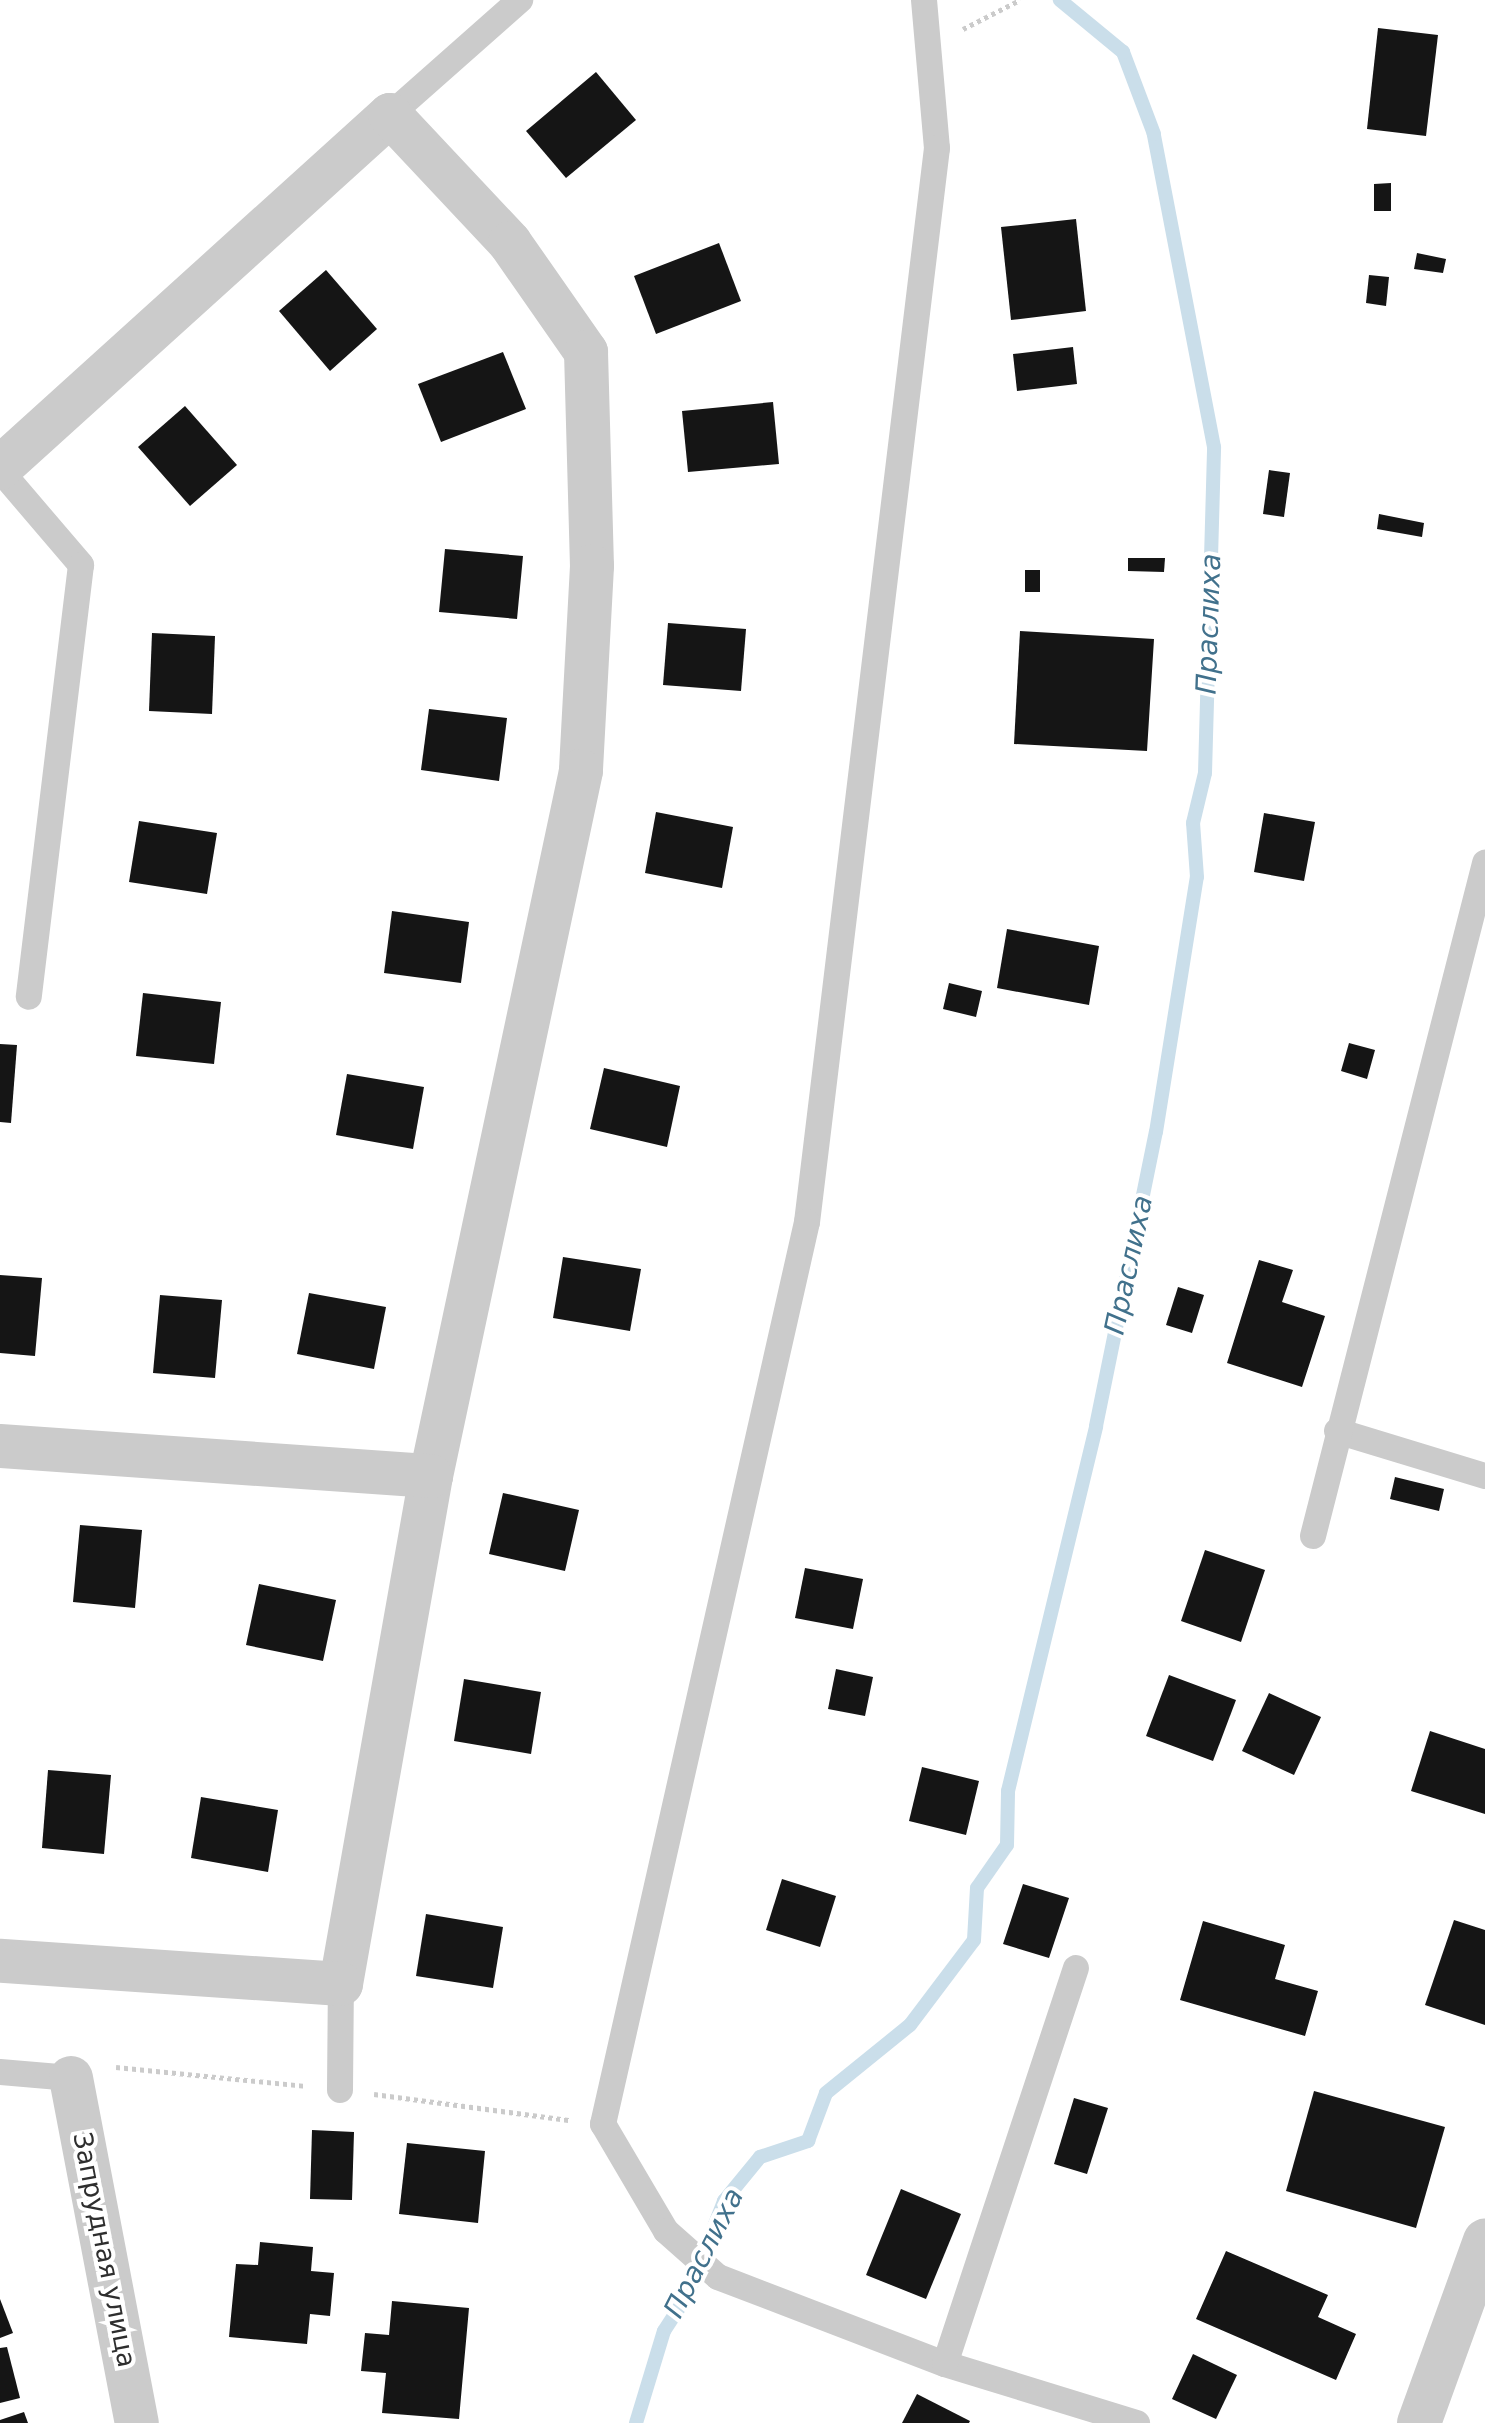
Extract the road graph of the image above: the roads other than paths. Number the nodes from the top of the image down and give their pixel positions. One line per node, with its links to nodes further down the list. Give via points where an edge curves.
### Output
1 (520, 0): 3 (lane)
2 (924, 0): 19 (lane, via 934,52 937,148 807,1222 603,2124 666,2231 718,2277)
3 (390, 115): 4 (street); 9 (street, via 510,243 586,352 592,566 581,771)
4 (0, 469): 6 (lane, via 81,565)
5 (1485, 863): 7 (lane)
6 (29, 997)
7 (1337, 1431): 10 (lane); 11 (lane)
8 (0, 1446): 9 (street)
9 (431, 1476): 14 (street)
10 (1485, 1476)
11 (1313, 1536)
12 (0, 1961): 14 (street)
13 (1076, 1968): 19 (lane)
14 (341, 1984): 17 (lane)
15 (0, 2072): 16 (lane)
16 (71, 2078): 20 (street, Запрудная улица)
17 (340, 2090)
18 (1485, 2241): 22 (street)
19 (945, 2364): 21 (lane)
20 (137, 2423)
21 (1137, 2423)
22 (1419, 2423)

